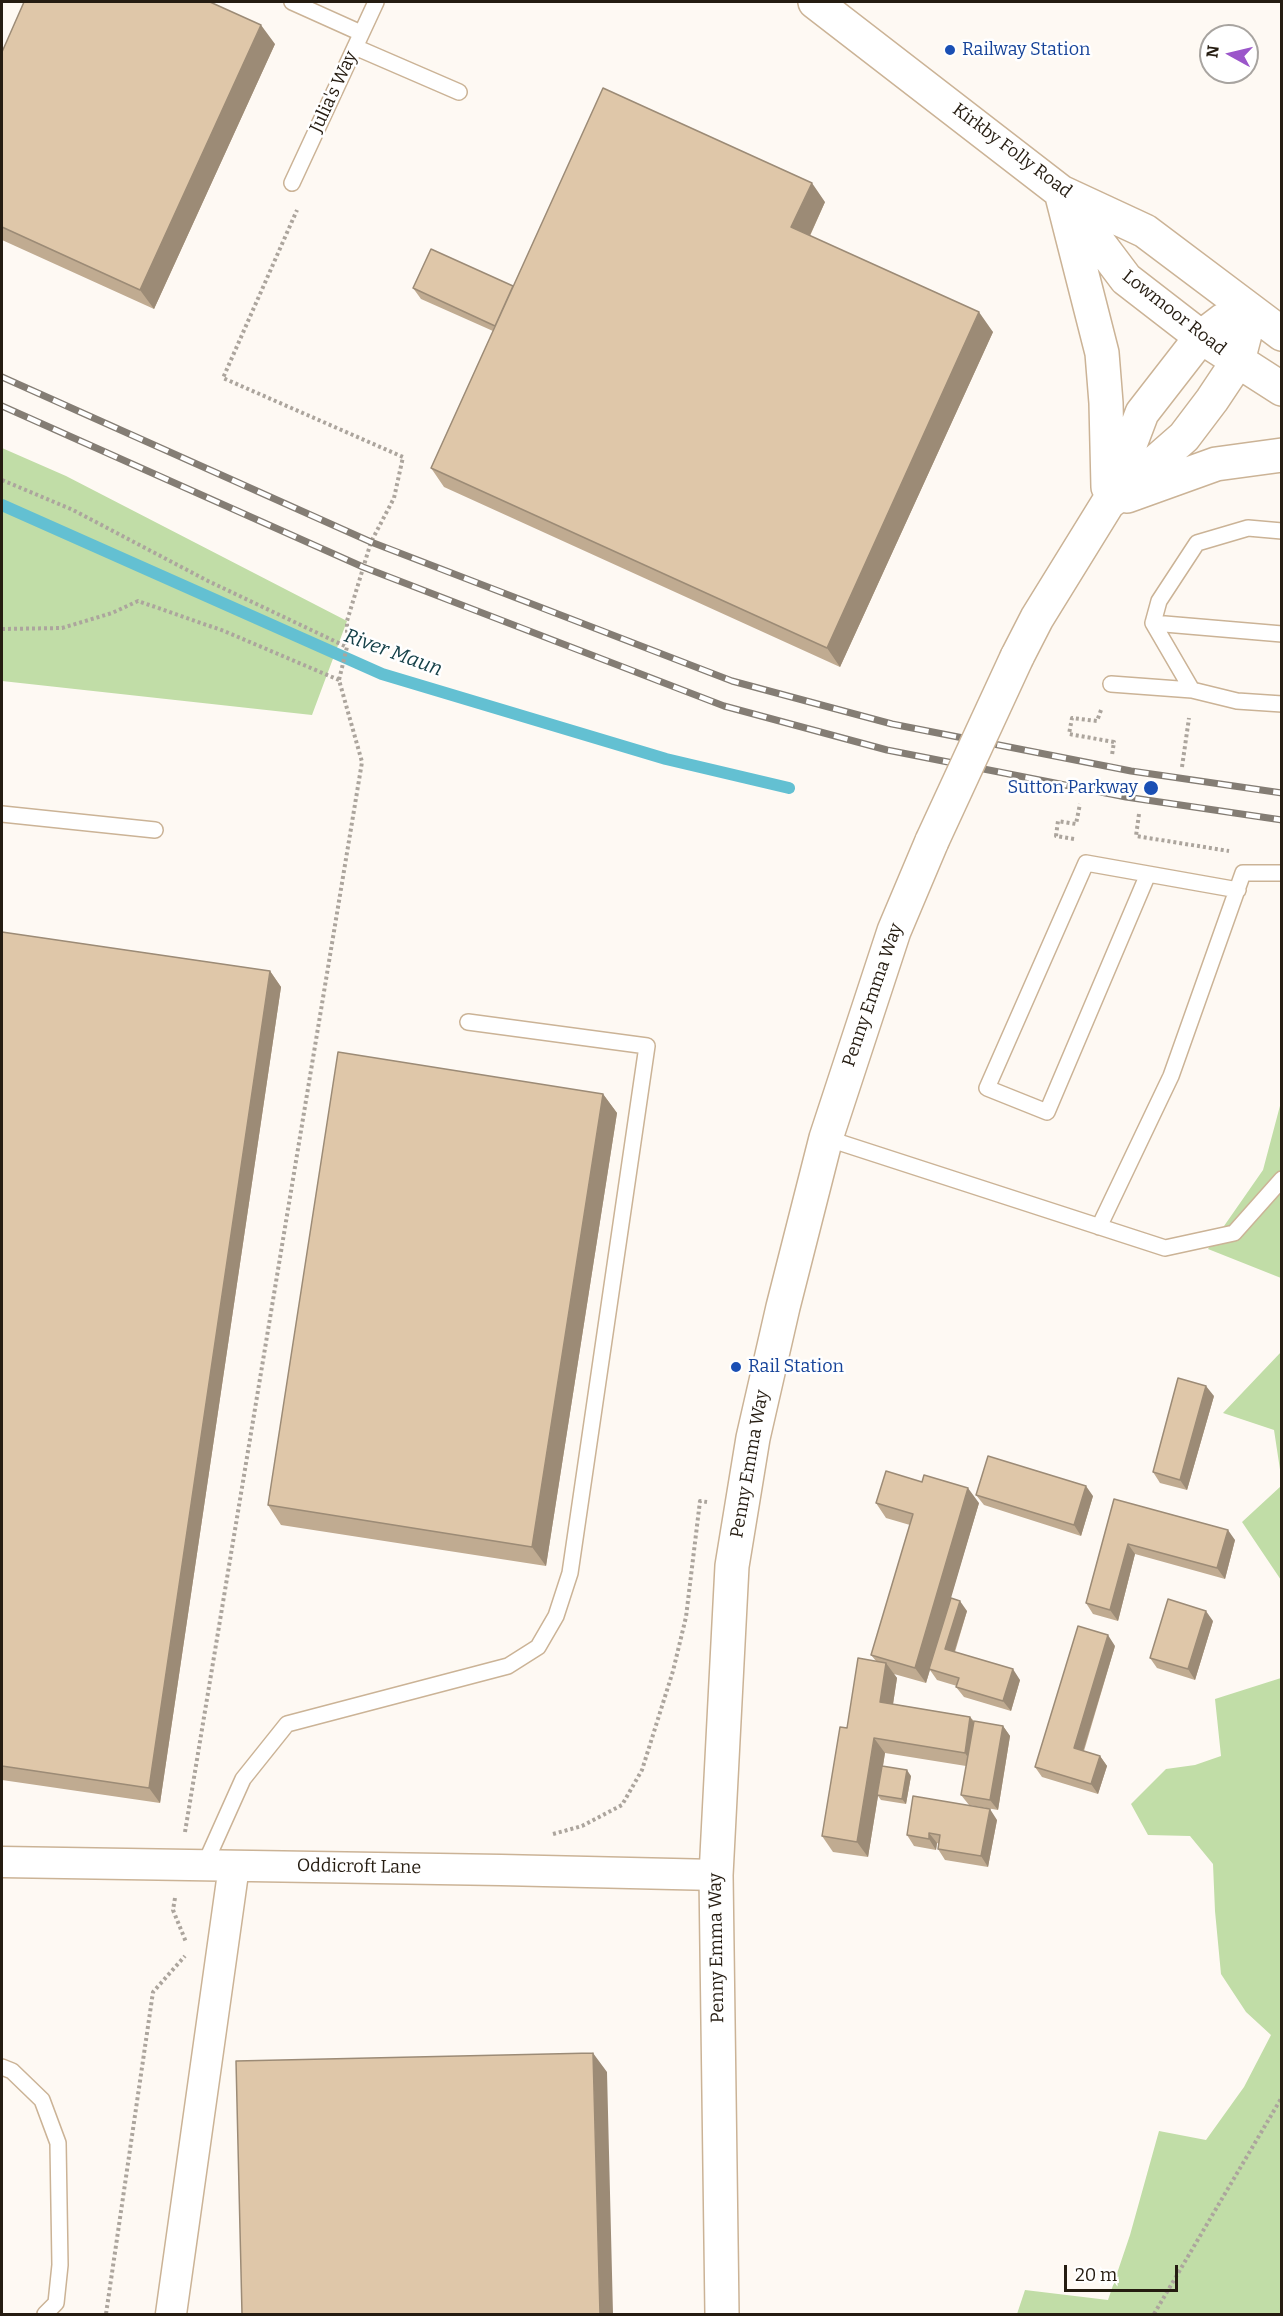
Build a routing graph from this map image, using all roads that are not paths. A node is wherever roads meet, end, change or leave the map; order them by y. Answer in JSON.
{"nodes":[{"id":1,"x":292,"y":2,"type":"edge"},
{"id":2,"x":376,"y":2,"type":"edge"},
{"id":3,"x":815,"y":2,"type":"edge"},
{"id":4,"x":358,"y":40,"type":"junction"},
{"id":5,"x":459,"y":92,"type":"dead end"},
{"id":6,"x":292,"y":183,"type":"road end"},
{"id":7,"x":1061,"y":192,"type":"junction"},
{"id":8,"x":1247,"y":308,"type":"junction"},
{"id":9,"x":1281,"y":334,"type":"edge"},
{"id":10,"x":1201,"y":337,"type":"junction"},
{"id":11,"x":1239,"y":361,"type":"junction"},
{"id":12,"x":1281,"y":389,"type":"edge"},
{"id":13,"x":1281,"y":455,"type":"edge"},
{"id":14,"x":1108,"y":503,"type":"junction"},
{"id":15,"x":1281,"y":531,"type":"edge"},
{"id":16,"x":1153,"y":623,"type":"junction"},
{"id":17,"x":1281,"y":634,"type":"edge"},
{"id":18,"x":1111,"y":684,"type":"road end"},
{"id":19,"x":1192,"y":690,"type":"junction"},
{"id":20,"x":1281,"y":704,"type":"edge"},
{"id":21,"x":2,"y":814,"type":"edge"},
{"id":22,"x":155,"y":830,"type":"dead end"},
{"id":23,"x":1281,"y":873,"type":"edge"},
{"id":24,"x":1148,"y":874,"type":"junction"},
{"id":25,"x":1238,"y":890,"type":"junction"},
{"id":26,"x":468,"y":1022,"type":"dead end"},
{"id":27,"x":826,"y":1138,"type":"junction"},
{"id":28,"x":1281,"y":1179,"type":"edge"},
{"id":29,"x":1099,"y":1227,"type":"junction"},
{"id":30,"x":2,"y":1862,"type":"edge"},
{"id":31,"x":192,"y":1865,"type":"junction"},
{"id":32,"x":234,"y":1866,"type":"junction"},
{"id":33,"x":716,"y":1875,"type":"junction"},
{"id":34,"x":2,"y":2067,"type":"edge"},
{"id":35,"x":45,"y":2314,"type":"edge"},
{"id":36,"x":171,"y":2314,"type":"edge"},
{"id":37,"x":722,"y":2314,"type":"edge"}],
"edges":[{"from":1,"to":4,"type":"lane"},
{"from":2,"to":4,"type":"lane","name":"Julia's Way"},
{"from":3,"to":7,"type":"main road","name":"Kirkby Folly Road"},
{"from":4,"to":5,"type":"lane"},
{"from":4,"to":6,"type":"lane","name":"Julia's Way"},
{"from":7,"to":8,"type":"main road","name":"Kirkby Folly Road"},
{"from":7,"to":10,"type":"main road","name":"Lowmoor Road"},
{"from":7,"to":14,"type":"main road"},
{"from":8,"to":9,"type":"main road"},
{"from":8,"to":10,"type":"main road","name":"Penny Emma Way"},
{"from":8,"to":11,"type":"main road","name":"Penny Emma Way"},
{"from":10,"to":11,"type":"main road","name":"Lowmoor Road"},
{"from":10,"to":14,"type":"main road","name":"Penny Emma Way"},
{"from":11,"to":12,"type":"main road","name":"Lowmoor Road"},
{"from":11,"to":14,"type":"main road","name":"Penny Emma Way"},
{"from":13,"to":14,"type":"main road"},
{"from":14,"to":27,"type":"main road","name":"Penny Emma Way","bridge":true},
{"from":15,"to":16,"type":"lane"},
{"from":16,"to":17,"type":"lane"},
{"from":16,"to":19,"type":"lane"},
{"from":18,"to":19,"type":"lane"},
{"from":19,"to":20,"type":"lane"},
{"from":21,"to":22,"type":"lane"},
{"from":23,"to":25,"type":"lane"},
{"from":24,"to":24,"type":"lane"},
{"from":24,"to":25,"type":"lane"},
{"from":25,"to":29,"type":"lane"},
{"from":26,"to":31,"type":"lane"},
{"from":27,"to":29,"type":"lane"},
{"from":27,"to":33,"type":"main road","name":"Penny Emma Way"},
{"from":28,"to":29,"type":"lane"},
{"from":30,"to":31,"type":"street","name":"Oddicroft Lane"},
{"from":31,"to":32,"type":"street","name":"Oddicroft Lane"},
{"from":32,"to":33,"type":"street","name":"Oddicroft Lane"},
{"from":32,"to":36,"type":"street"},
{"from":33,"to":37,"type":"main road","name":"Penny Emma Way"},
{"from":34,"to":35,"type":"lane"}]}
